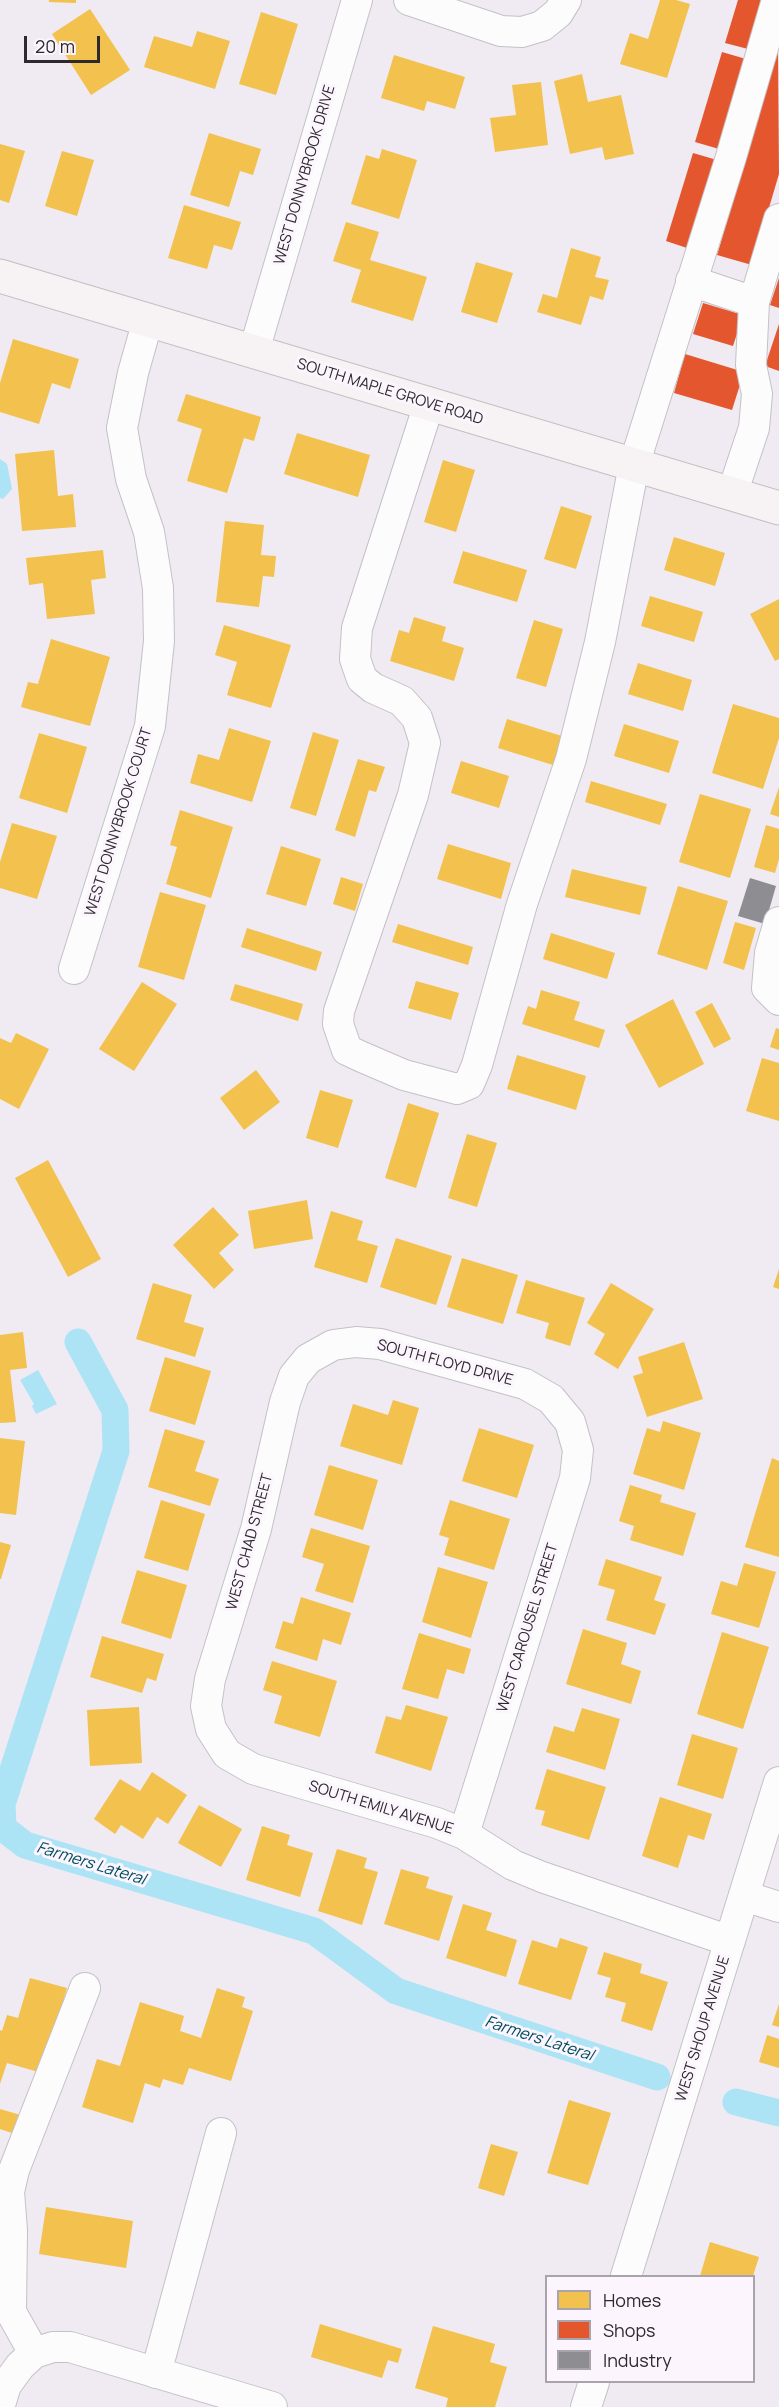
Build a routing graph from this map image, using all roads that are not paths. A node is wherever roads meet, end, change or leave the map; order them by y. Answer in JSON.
{"nodes":[{"id":1,"x":357,"y":0,"type":"edge"},
{"id":2,"x":409,"y":0,"type":"edge"},
{"id":3,"x":566,"y":0,"type":"edge"},
{"id":4,"x":777,"y":0,"type":"edge"},
{"id":5,"x":779,"y":219,"type":"edge"},
{"id":6,"x":0,"y":276,"type":"edge"},
{"id":7,"x":691,"y":281,"type":"junction"},
{"id":8,"x":754,"y":302,"type":"junction"},
{"id":9,"x":148,"y":320,"type":"junction"},
{"id":10,"x":254,"y":351,"type":"junction"},
{"id":11,"x":429,"y":404,"type":"junction"},
{"id":12,"x":634,"y":465,"type":"junction"},
{"id":13,"x":732,"y":494,"type":"junction"},
{"id":14,"x":779,"y":508,"type":"edge"},
{"id":15,"x":779,"y":922,"type":"edge"},
{"id":16,"x":74,"y":969,"type":"dead end"},
{"id":17,"x":773,"y":994,"type":"edge"},
{"id":18,"x":308,"y":1359,"type":"joint"},
{"id":19,"x":570,"y":1422,"type":"joint"},
{"id":20,"x":211,"y":1729,"type":"joint"},
{"id":21,"x":779,"y":1782,"type":"edge"},
{"id":22,"x":464,"y":1834,"type":"junction"},
{"id":23,"x":744,"y":1896,"type":"junction"},
{"id":24,"x":779,"y":1907,"type":"edge"},
{"id":25,"x":730,"y":1941,"type":"junction"},
{"id":26,"x":86,"y":1988,"type":"dead end"},
{"id":27,"x":221,"y":2133,"type":"dead end"},
{"id":28,"x":627,"y":2275,"type":"edge"},
{"id":29,"x":34,"y":2353,"type":"junction"},
{"id":30,"x":156,"y":2373,"type":"junction"},
{"id":31,"x":594,"y":2383,"type":"edge"},
{"id":32,"x":0,"y":2405,"type":"edge"},
{"id":33,"x":272,"y":2407,"type":"edge"},
{"id":34,"x":586,"y":2407,"type":"edge"}],
"edges":[{"from":1,"to":10,"type":"street","name":"WEST DONNYBROOK DRIVE"},
{"from":2,"to":3,"type":"street"},
{"from":4,"to":7,"type":"street"},
{"from":5,"to":8,"type":"street"},
{"from":6,"to":9,"type":"main road","name":"SOUTH MAPLE GROVE ROAD"},
{"from":7,"to":8,"type":"street"},
{"from":7,"to":12,"type":"street"},
{"from":8,"to":13,"type":"street"},
{"from":9,"to":10,"type":"main road","name":"SOUTH MAPLE GROVE ROAD"},
{"from":9,"to":16,"type":"street","name":"WEST DONNYBROOK COURT"},
{"from":10,"to":11,"type":"main road","name":"SOUTH MAPLE GROVE ROAD"},
{"from":11,"to":12,"type":"main road","name":"SOUTH MAPLE GROVE ROAD"},
{"from":11,"to":12,"type":"street"},
{"from":12,"to":13,"type":"main road","name":"SOUTH MAPLE GROVE ROAD"},
{"from":13,"to":14,"type":"main road","name":"SOUTH MAPLE GROVE ROAD"},
{"from":15,"to":17,"type":"street"},
{"from":18,"to":19,"type":"street","name":"SOUTH FLOYD DRIVE"},
{"from":18,"to":20,"type":"street","name":"WEST CHAD STREET"},
{"from":19,"to":22,"type":"street","name":"WEST CAROUSEL STREET"},
{"from":20,"to":22,"type":"street","name":"SOUTH EMILY AVENUE"},
{"from":21,"to":23,"type":"street","name":"WEST SHOUP AVENUE"},
{"from":22,"to":25,"type":"street","name":"SOUTH EMILY AVENUE"},
{"from":23,"to":24,"type":"street"},
{"from":23,"to":25,"type":"street","name":"WEST SHOUP AVENUE"},
{"from":25,"to":28,"type":"street","name":"WEST SHOUP AVENUE"},
{"from":26,"to":29,"type":"street"},
{"from":27,"to":30,"type":"street"},
{"from":29,"to":30,"type":"street"},
{"from":29,"to":32,"type":"street"},
{"from":30,"to":33,"type":"street"},
{"from":31,"to":34,"type":"street"}]}
